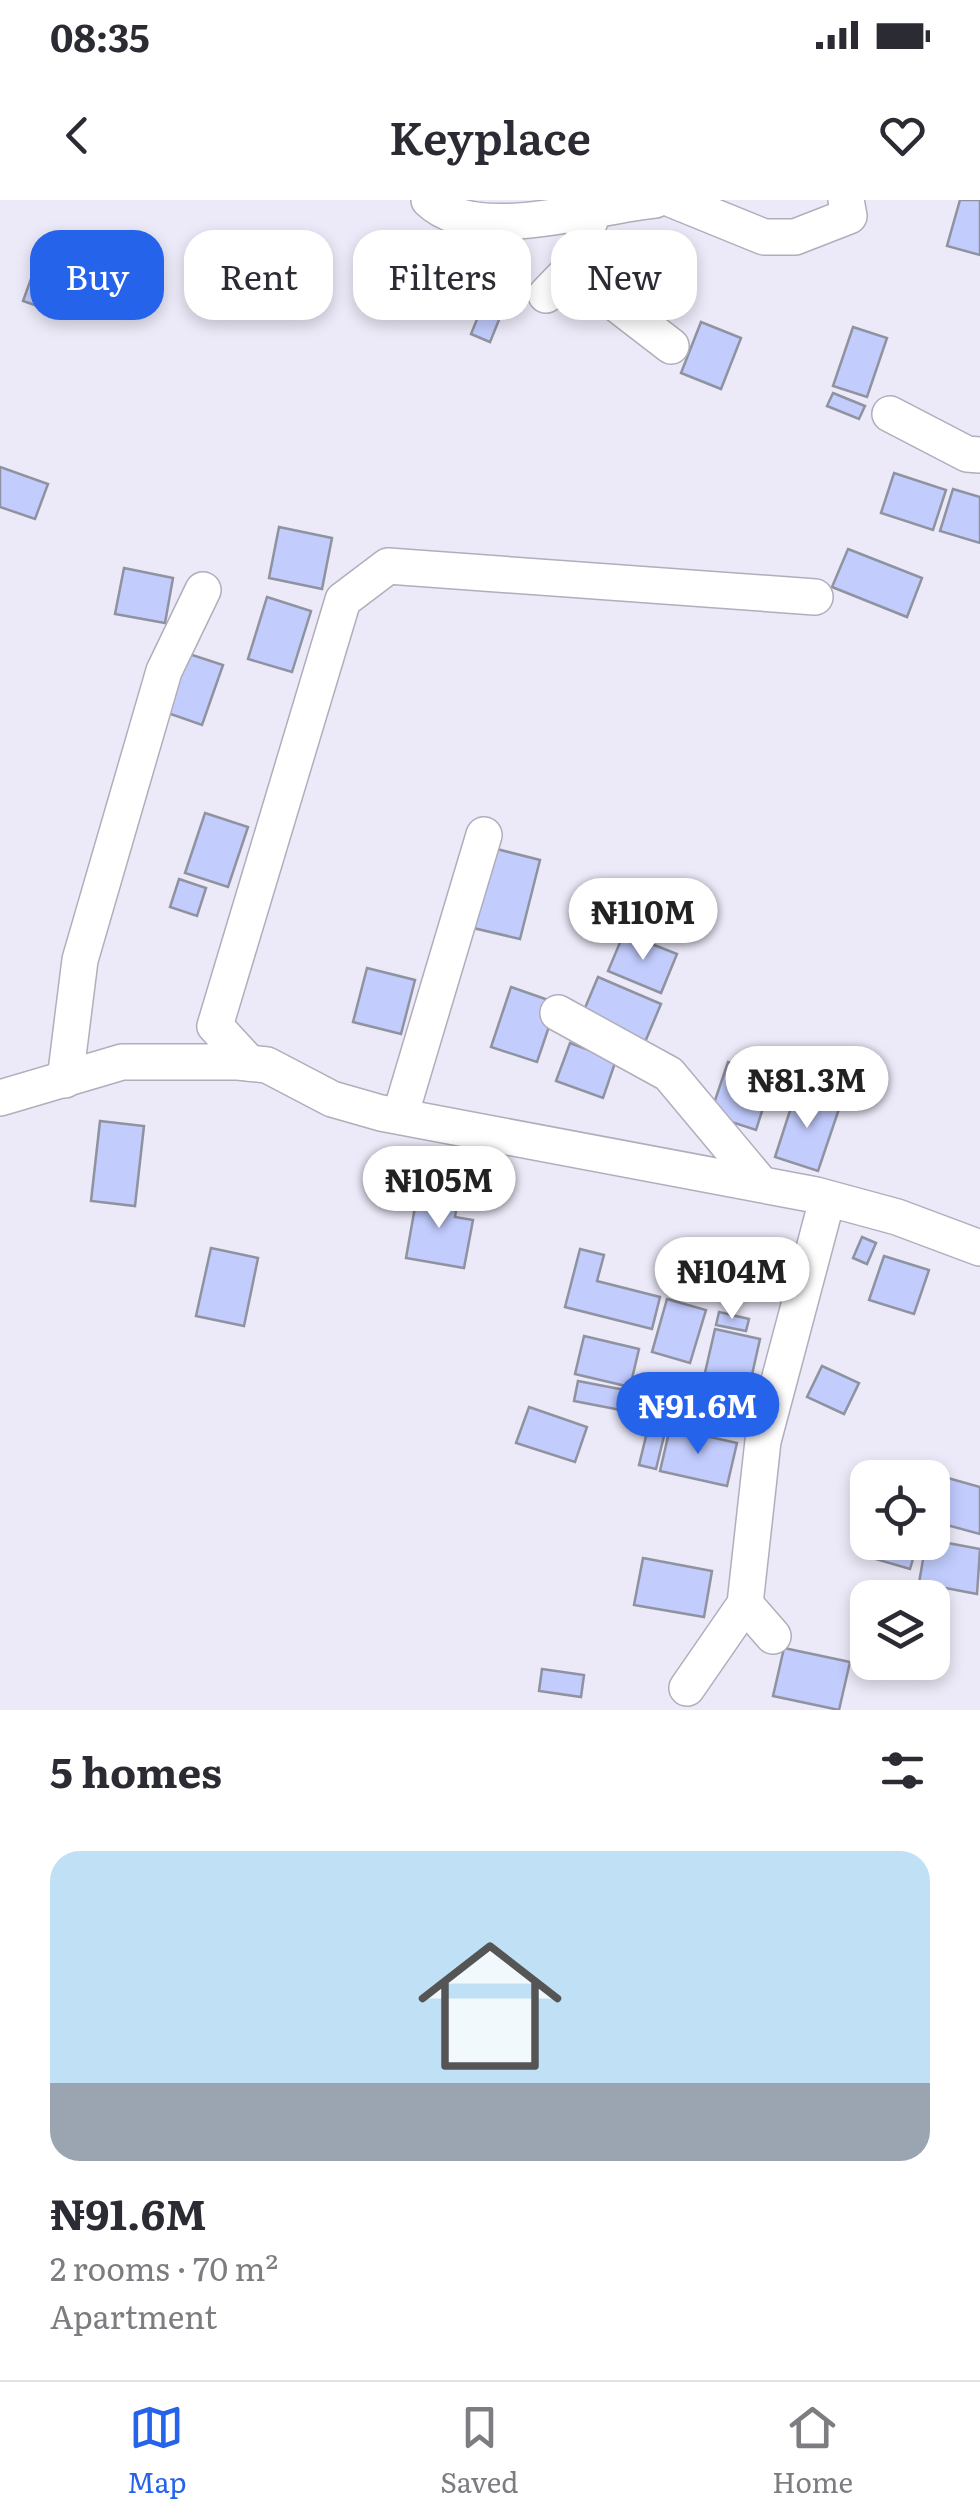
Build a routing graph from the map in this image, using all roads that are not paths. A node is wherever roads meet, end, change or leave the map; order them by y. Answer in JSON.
{"nodes":[{"id":1,"x":429,"y":200,"type":"edge"},
{"id":2,"x":656,"y":200,"type":"edge"},
{"id":3,"x":673,"y":200,"type":"edge"},
{"id":4,"x":846,"y":200,"type":"edge"},
{"id":5,"x":596,"y":208,"type":"junction"},
{"id":6,"x":587,"y":230,"type":"edge"},
{"id":7,"x":551,"y":289,"type":"edge"},
{"id":8,"x":546,"y":294,"type":"dead end"},
{"id":9,"x":637,"y":320,"type":"edge"},
{"id":10,"x":671,"y":346,"type":"dead end"},
{"id":11,"x":890,"y":414,"type":"dead end"},
{"id":12,"x":980,"y":454,"type":"edge"},
{"id":13,"x":202,"y":590,"type":"dead end"},
{"id":14,"x":815,"y":597,"type":"dead end"},
{"id":15,"x":484,"y":835,"type":"dead end"},
{"id":16,"x":558,"y":1012,"type":"dead end"},
{"id":17,"x":248,"y":1063,"type":"junction"},
{"id":18,"x":65,"y":1080,"type":"junction"},
{"id":19,"x":4,"y":1096,"type":"edge"},
{"id":20,"x":400,"y":1116,"type":"junction"},
{"id":21,"x":761,"y":1184,"type":"junction"},
{"id":22,"x":827,"y":1200,"type":"junction"},
{"id":23,"x":980,"y":1248,"type":"edge"},
{"id":24,"x":744,"y":1604,"type":"junction"},
{"id":25,"x":773,"y":1636,"type":"dead end"},
{"id":26,"x":687,"y":1688,"type":"dead end"}],
"edges":[{"from":1,"to":5,"type":"street"},
{"from":2,"to":5,"type":"street"},
{"from":3,"to":4,"type":"street"},
{"from":5,"to":6,"type":"street"},
{"from":7,"to":8,"type":"street"},
{"from":9,"to":10,"type":"street"},
{"from":11,"to":12,"type":"street"},
{"from":13,"to":18,"type":"street"},
{"from":14,"to":17,"type":"street"},
{"from":15,"to":20,"type":"street"},
{"from":16,"to":21,"type":"street"},
{"from":17,"to":18,"type":"street"},
{"from":17,"to":20,"type":"street"},
{"from":18,"to":19,"type":"street"},
{"from":20,"to":21,"type":"street"},
{"from":21,"to":22,"type":"street"},
{"from":22,"to":23,"type":"street"},
{"from":22,"to":24,"type":"street"},
{"from":24,"to":25,"type":"street"},
{"from":24,"to":26,"type":"street"}]}
